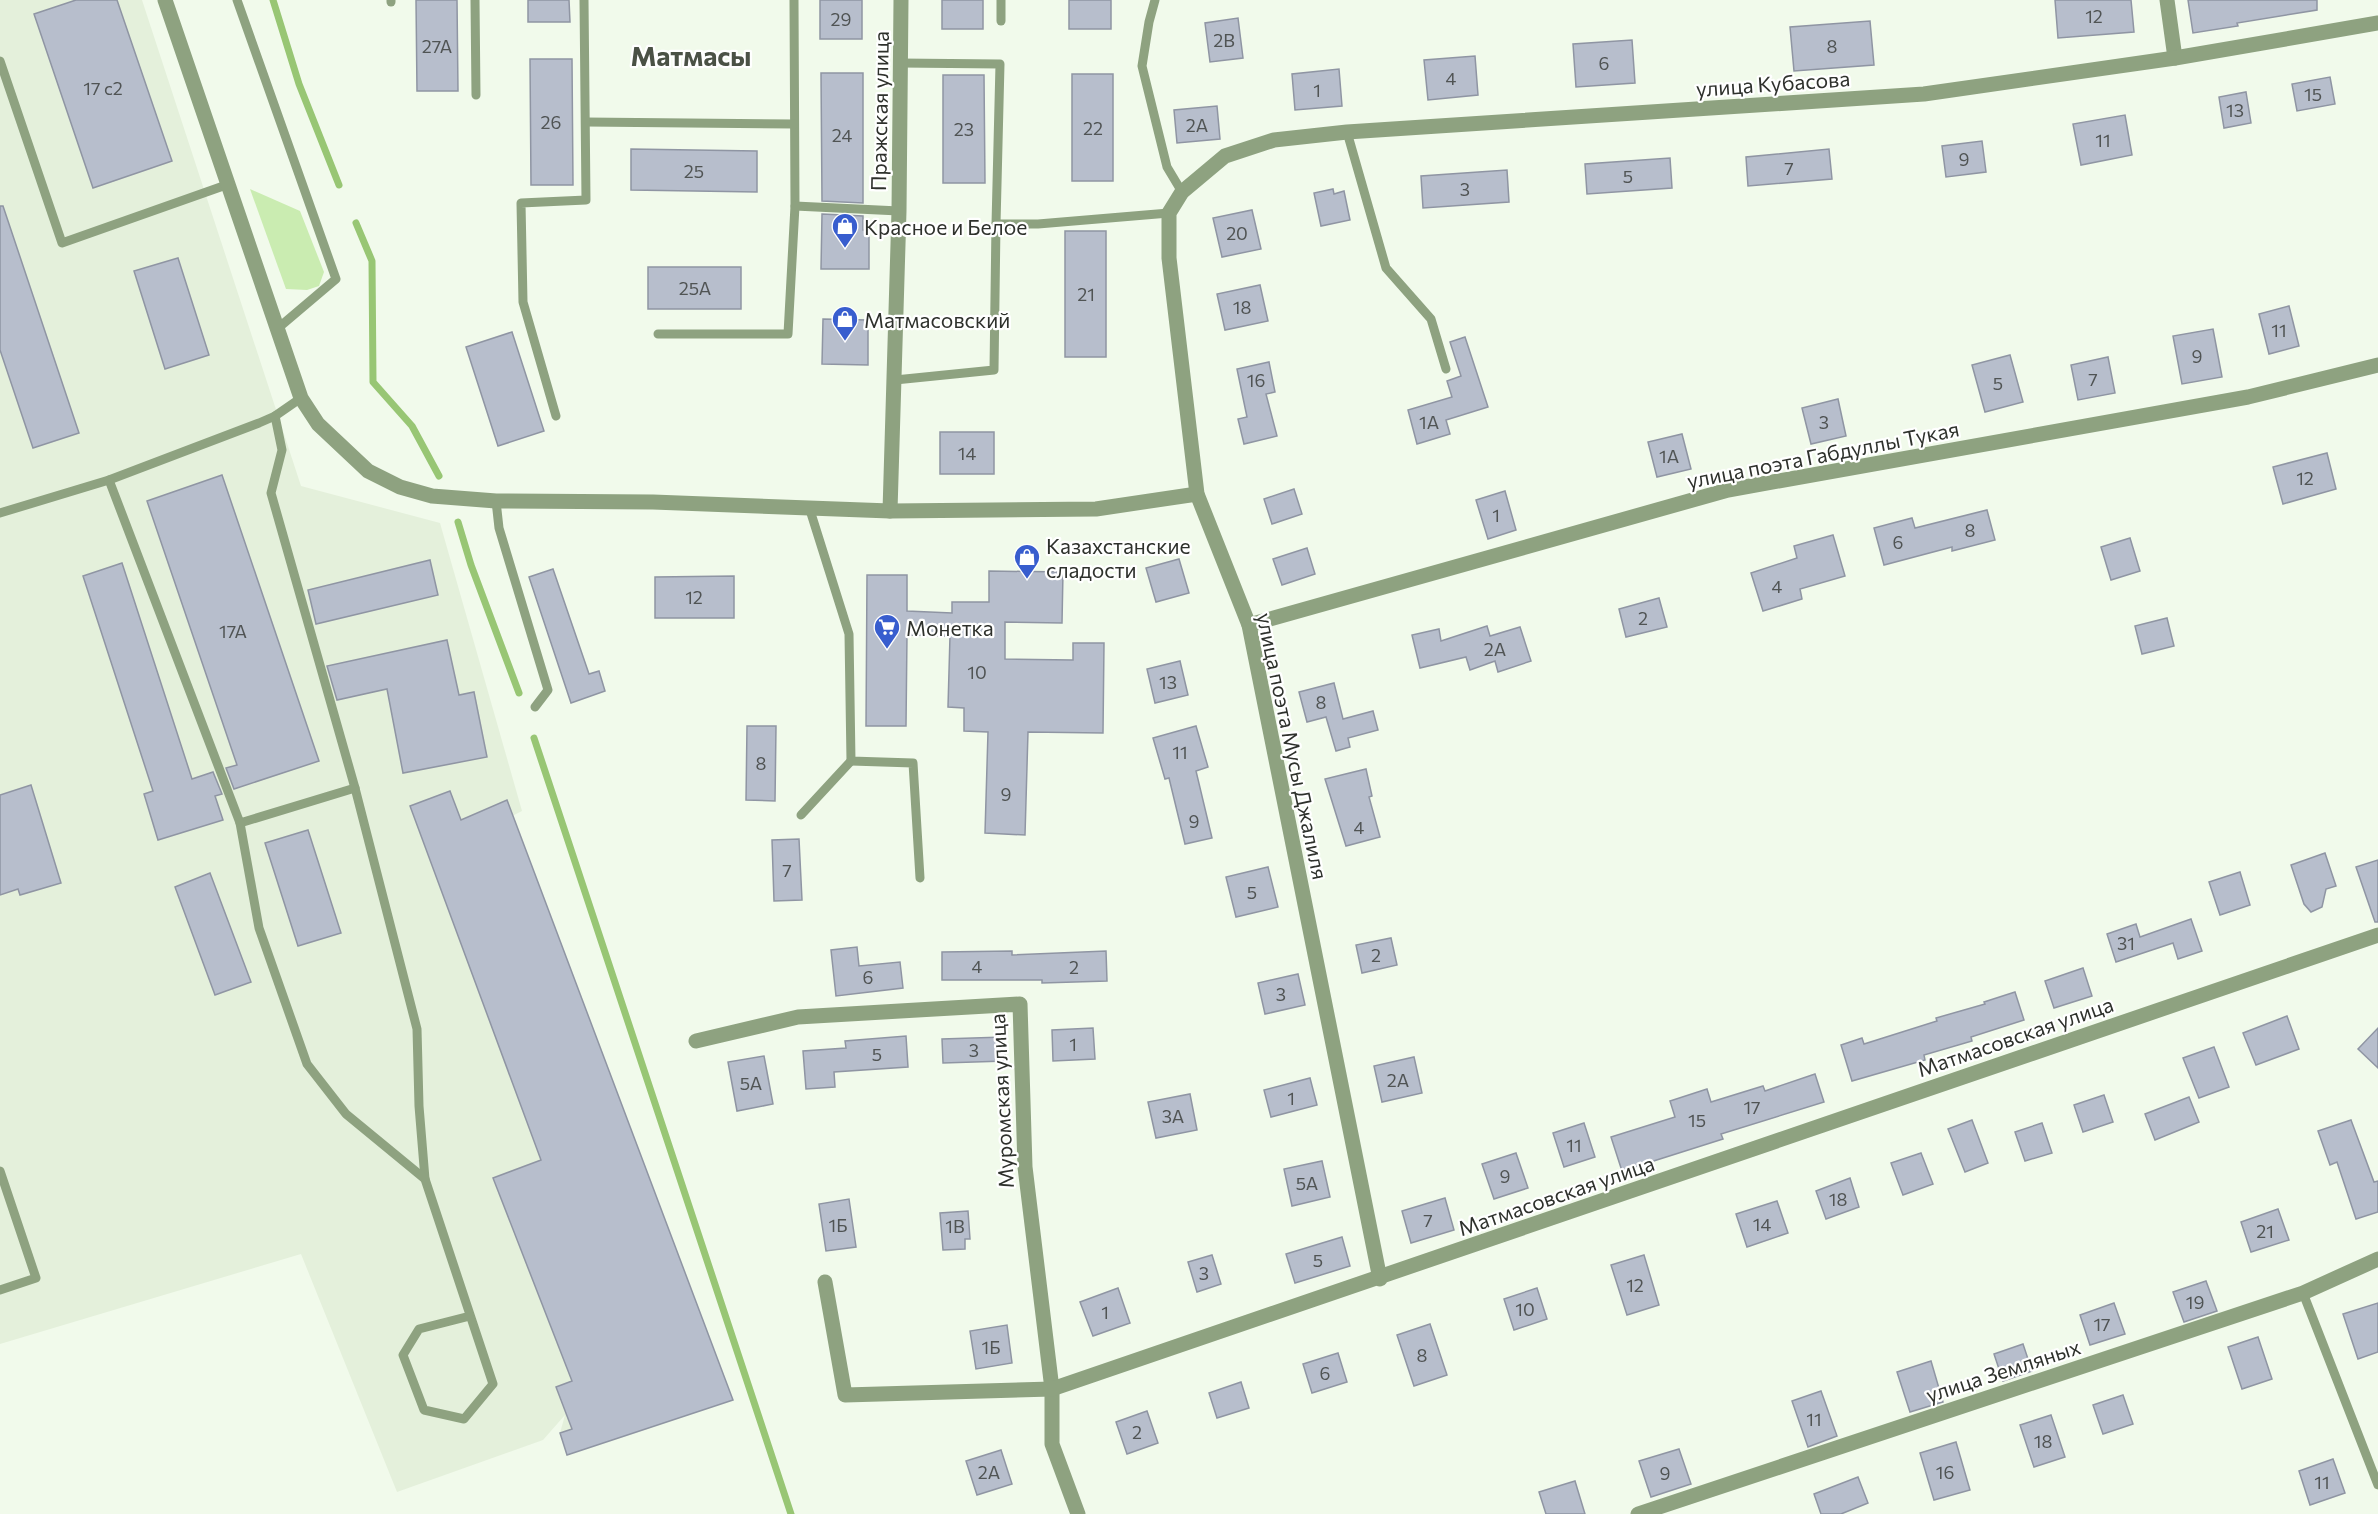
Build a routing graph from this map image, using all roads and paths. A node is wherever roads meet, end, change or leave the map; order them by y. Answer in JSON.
{"nodes":[{"id":1,"x":165,"y":0,"type":"edge"},
{"id":2,"x":237,"y":0,"type":"edge"},
{"id":3,"x":475,"y":0,"type":"edge"},
{"id":4,"x":584,"y":0,"type":"edge"},
{"id":5,"x":794,"y":0,"type":"edge"},
{"id":6,"x":901,"y":0,"type":"edge"},
{"id":7,"x":1001,"y":0,"type":"edge"},
{"id":8,"x":1155,"y":0,"type":"edge"},
{"id":9,"x":2167,"y":0,"type":"edge"},
{"id":10,"x":1001,"y":21,"type":"dead end"},
{"id":11,"x":2378,"y":23,"type":"edge"},
{"id":12,"x":2175,"y":58,"type":"junction"},
{"id":13,"x":0,"y":61,"type":"edge"},
{"id":14,"x":900,"y":63,"type":"junction"},
{"id":15,"x":476,"y":95,"type":"dead end"},
{"id":16,"x":586,"y":122,"type":"junction"},
{"id":17,"x":794,"y":124,"type":"junction"},
{"id":18,"x":1347,"y":132,"type":"junction"},
{"id":19,"x":228,"y":184,"type":"junction"},
{"id":20,"x":1182,"y":192,"type":"junction"},
{"id":21,"x":795,"y":206,"type":"junction"},
{"id":22,"x":899,"y":210,"type":"junction"},
{"id":23,"x":1169,"y":213,"type":"junction"},
{"id":24,"x":996,"y":224,"type":"junction"},
{"id":25,"x":277,"y":329,"type":"junction"},
{"id":26,"x":658,"y":334,"type":"dead end"},
{"id":27,"x":2378,"y":365,"type":"edge"},
{"id":28,"x":1446,"y":369,"type":"dead end"},
{"id":29,"x":895,"y":380,"type":"junction"},
{"id":30,"x":301,"y":398,"type":"junction"},
{"id":31,"x":275,"y":416,"type":"junction"},
{"id":32,"x":556,"y":416,"type":"dead end"},
{"id":33,"x":109,"y":480,"type":"junction"},
{"id":34,"x":1197,"y":494,"type":"junction"},
{"id":35,"x":496,"y":501,"type":"junction"},
{"id":36,"x":809,"y":507,"type":"junction"},
{"id":37,"x":890,"y":511,"type":"junction"},
{"id":38,"x":0,"y":513,"type":"edge"},
{"id":39,"x":1249,"y":625,"type":"junction"},
{"id":40,"x":535,"y":707,"type":"dead end"},
{"id":41,"x":851,"y":761,"type":"junction"},
{"id":42,"x":355,"y":788,"type":"junction"},
{"id":43,"x":801,"y":815,"type":"dead end"},
{"id":44,"x":240,"y":823,"type":"junction"},
{"id":45,"x":920,"y":878,"type":"dead end"},
{"id":46,"x":2378,"y":935,"type":"edge"},
{"id":47,"x":696,"y":1041,"type":"dead end"},
{"id":48,"x":0,"y":1171,"type":"edge"},
{"id":49,"x":425,"y":1179,"type":"junction"},
{"id":50,"x":2378,"y":1259,"type":"edge"},
{"id":51,"x":1380,"y":1279,"type":"junction"},
{"id":52,"x":825,"y":1282,"type":"dead end"},
{"id":53,"x":0,"y":1290,"type":"edge"},
{"id":54,"x":2303,"y":1293,"type":"junction"},
{"id":55,"x":470,"y":1316,"type":"junction"},
{"id":56,"x":1052,"y":1389,"type":"junction"},
{"id":57,"x":2378,"y":1485,"type":"edge"},
{"id":58,"x":1078,"y":1514,"type":"edge"},
{"id":59,"x":1638,"y":1514,"type":"edge"}],
"edges":[{"from":1,"to":19,"type":"street"},
{"from":2,"to":25,"type":"lane"},
{"from":3,"to":15,"type":"lane"},
{"from":4,"to":16,"type":"lane"},
{"from":5,"to":17,"type":"lane"},
{"from":6,"to":14,"type":"street","name":"Пражская улица"},
{"from":7,"to":10,"type":"lane"},
{"from":8,"to":20,"type":"lane"},
{"from":9,"to":12,"type":"street"},
{"from":11,"to":12,"type":"street","name":"улица Кубасова"},
{"from":12,"to":18,"type":"street","name":"улица Кубасова"},
{"from":13,"to":19,"type":"lane"},
{"from":14,"to":22,"type":"street","name":"Пражская улица"},
{"from":14,"to":24,"type":"lane"},
{"from":16,"to":17,"type":"lane"},
{"from":16,"to":32,"type":"lane"},
{"from":17,"to":21,"type":"lane"},
{"from":18,"to":20,"type":"street","name":"улица Кубасова"},
{"from":18,"to":28,"type":"lane"},
{"from":19,"to":25,"type":"street"},
{"from":20,"to":23,"type":"street"},
{"from":21,"to":22,"type":"lane"},
{"from":21,"to":26,"type":"lane"},
{"from":22,"to":29,"type":"street","name":"Пражская улица"},
{"from":23,"to":24,"type":"lane"},
{"from":23,"to":34,"type":"street","name":"улица поэта Мусы Джалиля"},
{"from":24,"to":29,"type":"lane"},
{"from":25,"to":30,"type":"street"},
{"from":27,"to":39,"type":"street","name":"улица поэта Габдуллы Тукая"},
{"from":29,"to":37,"type":"street","name":"Пражская улица"},
{"from":30,"to":31,"type":"lane"},
{"from":30,"to":35,"type":"street"},
{"from":31,"to":33,"type":"lane"},
{"from":31,"to":42,"type":"lane"},
{"from":33,"to":38,"type":"lane"},
{"from":33,"to":44,"type":"lane"},
{"from":34,"to":37,"type":"street"},
{"from":34,"to":39,"type":"street","name":"улица поэта Мусы Джалиля"},
{"from":35,"to":36,"type":"street"},
{"from":35,"to":40,"type":"lane"},
{"from":36,"to":37,"type":"street"},
{"from":36,"to":41,"type":"lane"},
{"from":39,"to":51,"type":"street","name":"улица поэта Мусы Джалиля"},
{"from":41,"to":43,"type":"lane"},
{"from":41,"to":45,"type":"lane"},
{"from":42,"to":44,"type":"lane"},
{"from":42,"to":49,"type":"lane"},
{"from":44,"to":49,"type":"lane"},
{"from":46,"to":51,"type":"street","name":"Матмасовская улица"},
{"from":47,"to":56,"type":"street","name":"Муромская улица"},
{"from":48,"to":53,"type":"lane"},
{"from":49,"to":55,"type":"lane"},
{"from":50,"to":54,"type":"street","name":"улица Земляных"},
{"from":51,"to":56,"type":"street","name":"Матмасовская улица"},
{"from":52,"to":56,"type":"street","name":"Матмасовская улица"},
{"from":54,"to":57,"type":"lane"},
{"from":54,"to":59,"type":"street","name":"улица Земляных"},
{"from":55,"to":55,"type":"lane"},
{"from":56,"to":58,"type":"street","name":"Муромская улица"}]}
